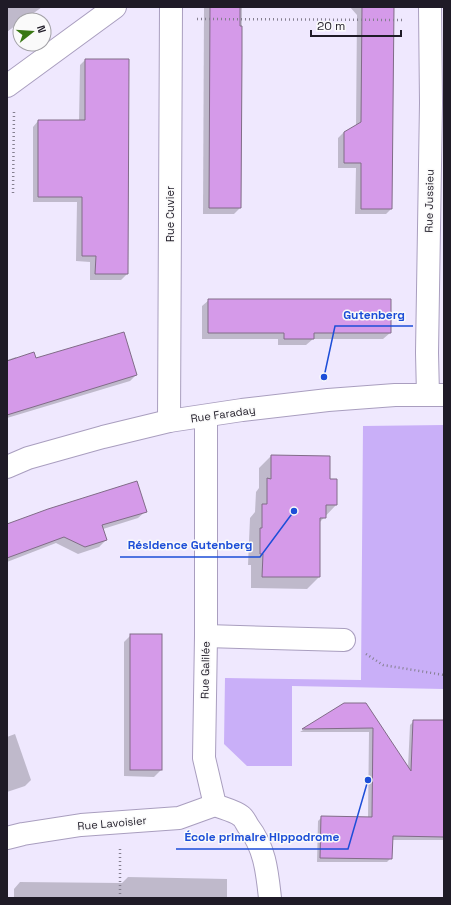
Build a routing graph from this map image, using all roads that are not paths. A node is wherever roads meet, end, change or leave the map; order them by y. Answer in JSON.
{"nodes":[{"id":1,"x":115,"y":7,"type":"edge"},
{"id":2,"x":171,"y":12,"type":"edge"},
{"id":3,"x":430,"y":14,"type":"edge"},
{"id":4,"x":7,"y":86,"type":"edge"},
{"id":5,"x":437,"y":103,"type":"edge"},
{"id":6,"x":436,"y":395,"type":"edge"},
{"id":7,"x":206,"y":416,"type":"junction"},
{"id":8,"x":169,"y":421,"type":"junction"},
{"id":9,"x":7,"y":467,"type":"edge"},
{"id":10,"x":206,"y":636,"type":"junction"},
{"id":11,"x":344,"y":640,"type":"road end"},
{"id":12,"x":215,"y":805,"type":"junction"},
{"id":13,"x":7,"y":838,"type":"edge"},
{"id":14,"x":270,"y":898,"type":"edge"}],
"edges":[{"from":1,"to":4,"type":"street"},
{"from":2,"to":8,"type":"street","name":"Rue Cuvier"},
{"from":3,"to":5,"type":"street","name":"Rue Jussieu"},
{"from":5,"to":6,"type":"street","name":"Rue Jussieu"},
{"from":6,"to":7,"type":"street","name":"Rue Faraday"},
{"from":7,"to":8,"type":"street","name":"Rue Faraday"},
{"from":7,"to":10,"type":"street","name":"Rue Galilée"},
{"from":8,"to":9,"type":"street","name":"Rue Faraday"},
{"from":10,"to":11,"type":"street"},
{"from":10,"to":12,"type":"street","name":"Rue Galilée"},
{"from":12,"to":13,"type":"street","name":"Rue Lavoisier"},
{"from":12,"to":14,"type":"street"}]}
